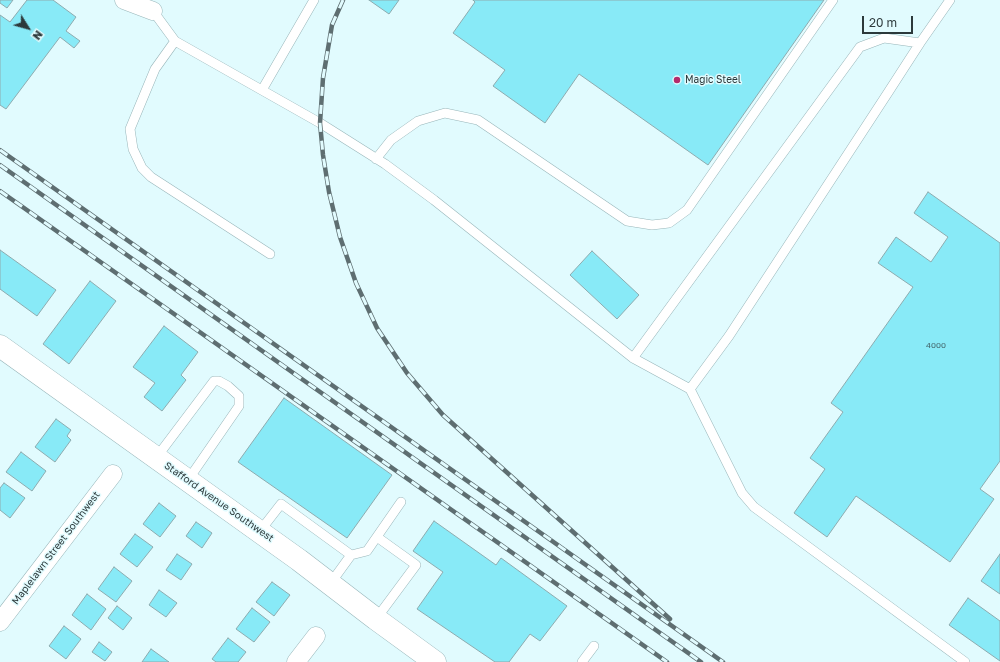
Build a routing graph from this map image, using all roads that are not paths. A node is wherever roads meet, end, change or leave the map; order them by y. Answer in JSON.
{"nodes":[{"id":1,"x":124,"y":0,"type":"edge"},
{"id":2,"x":314,"y":0,"type":"edge"},
{"id":3,"x":832,"y":0,"type":"edge"},
{"id":4,"x":950,"y":0,"type":"edge"},
{"id":5,"x":153,"y":12,"type":"joint"},
{"id":6,"x":175,"y":41,"type":"junction"},
{"id":7,"x":920,"y":43,"type":"junction"},
{"id":8,"x":262,"y":90,"type":"junction"},
{"id":9,"x":376,"y":159,"type":"junction"},
{"id":10,"x":270,"y":254,"type":"dead end"},
{"id":11,"x":0,"y":346,"type":"edge"},
{"id":12,"x":633,"y":358,"type":"junction"},
{"id":13,"x":690,"y":389,"type":"junction"},
{"id":14,"x":156,"y":458,"type":"junction"},
{"id":15,"x":113,"y":474,"type":"dead end"},
{"id":16,"x":188,"y":480,"type":"junction"},
{"id":17,"x":401,"y":502,"type":"dead end"},
{"id":18,"x":260,"y":532,"type":"junction"},
{"id":19,"x":376,"y":537,"type":"junction"},
{"id":20,"x":351,"y":555,"type":"junction"},
{"id":21,"x":330,"y":584,"type":"junction"},
{"id":22,"x":376,"y":619,"type":"junction"},
{"id":23,"x":0,"y":622,"type":"edge"},
{"id":24,"x":316,"y":636,"type":"dead end"},
{"id":25,"x":594,"y":646,"type":"dead end"},
{"id":26,"x":296,"y":662,"type":"edge"},
{"id":27,"x":435,"y":662,"type":"edge"},
{"id":28,"x":582,"y":662,"type":"edge"},
{"id":29,"x":965,"y":662,"type":"edge"}],
"edges":[{"from":1,"to":5,"type":"street"},
{"from":2,"to":8,"type":"lane"},
{"from":3,"to":9,"type":"lane"},
{"from":4,"to":7,"type":"lane"},
{"from":5,"to":6,"type":"lane"},
{"from":6,"to":8,"type":"lane"},
{"from":6,"to":10,"type":"lane"},
{"from":7,"to":12,"type":"lane"},
{"from":7,"to":13,"type":"lane"},
{"from":8,"to":9,"type":"lane"},
{"from":9,"to":12,"type":"lane"},
{"from":11,"to":14,"type":"street","name":"Stafford Avenue Southwest"},
{"from":12,"to":13,"type":"lane"},
{"from":13,"to":29,"type":"lane"},
{"from":14,"to":16,"type":"street","name":"Stafford Avenue Southwest"},
{"from":14,"to":16,"type":"lane"},
{"from":15,"to":23,"type":"street","name":"Maplelawn Street Southwest"},
{"from":16,"to":18,"type":"street","name":"Stafford Avenue Southwest"},
{"from":17,"to":19,"type":"lane"},
{"from":18,"to":20,"type":"lane"},
{"from":18,"to":21,"type":"street","name":"Stafford Avenue Southwest"},
{"from":19,"to":20,"type":"lane"},
{"from":19,"to":22,"type":"lane"},
{"from":20,"to":21,"type":"lane"},
{"from":21,"to":22,"type":"street","name":"Stafford Avenue Southwest"},
{"from":22,"to":27,"type":"street","name":"Stafford Avenue Southwest"},
{"from":24,"to":26,"type":"street"},
{"from":25,"to":28,"type":"lane"}]}
